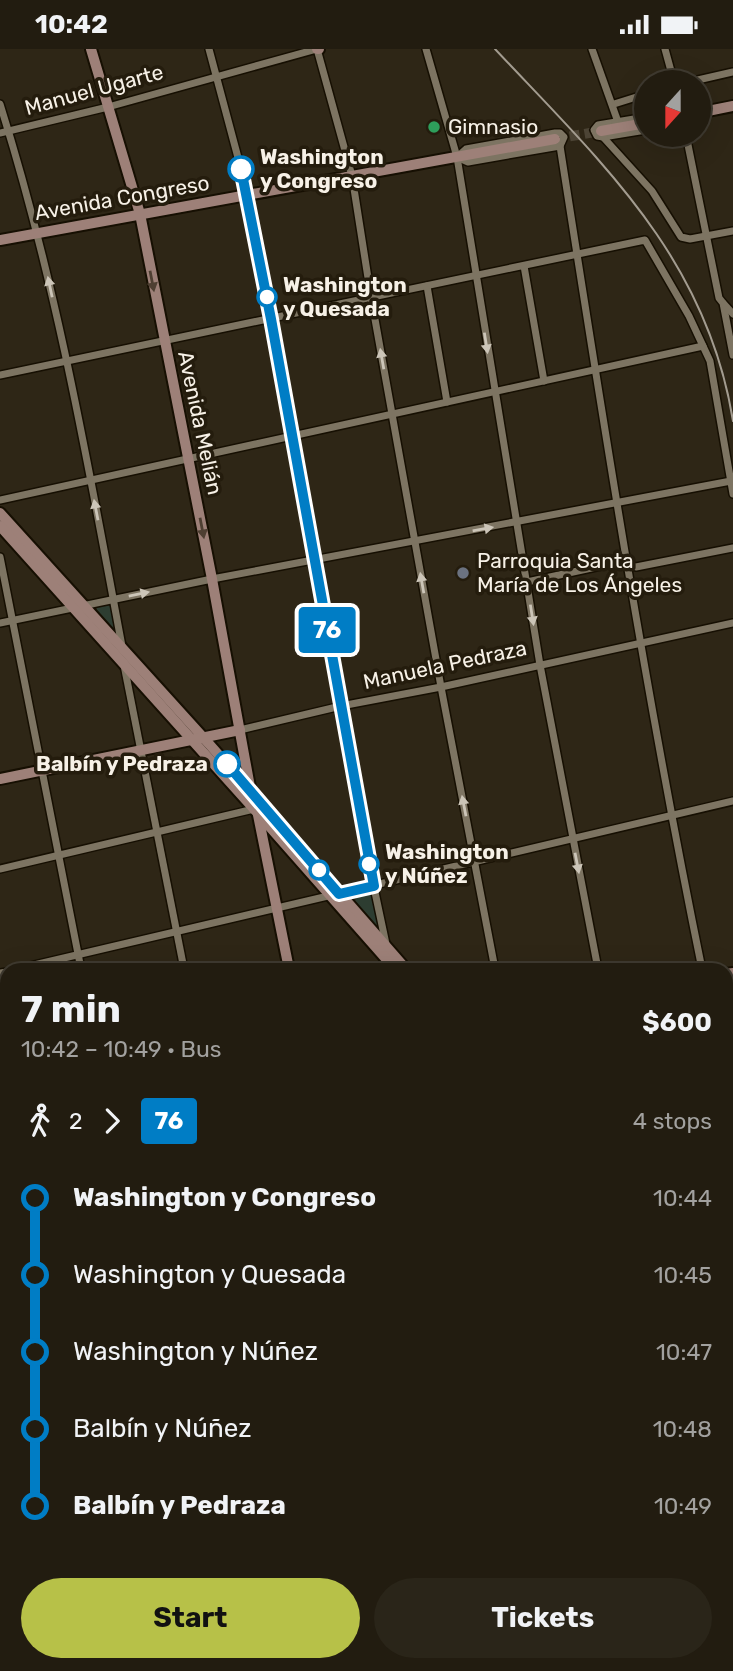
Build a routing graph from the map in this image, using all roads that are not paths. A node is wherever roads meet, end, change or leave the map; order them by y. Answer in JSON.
{"nodes":[{"id":1,"x":91,"y":49,"type":"edge"},
{"id":2,"x":209,"y":49,"type":"edge"},
{"id":3,"x":318,"y":49,"type":"edge"},
{"id":4,"x":426,"y":49,"type":"edge"},
{"id":5,"x":592,"y":49,"type":"edge"},
{"id":6,"x":665,"y":49,"type":"edge"},
{"id":7,"x":671,"y":70,"type":"edge"},
{"id":8,"x":733,"y":72,"type":"edge"},
{"id":9,"x":217,"y":77,"type":"junction"},
{"id":10,"x":711,"y":77,"type":"edge"},
{"id":11,"x":634,"y":98,"type":"edge"},
{"id":12,"x":0,"y":104,"type":"edge"},
{"id":13,"x":614,"y":104,"type":"junction"},
{"id":14,"x":733,"y":106,"type":"edge"},
{"id":15,"x":108,"y":107,"type":"junction"},
{"id":16,"x":711,"y":110,"type":"edge"},
{"id":17,"x":634,"y":119,"type":"edge"},
{"id":18,"x":618,"y":122,"type":"junction"},
{"id":19,"x":634,"y":126,"type":"edge"},
{"id":20,"x":634,"y":130,"type":"edge"},
{"id":21,"x":4,"y":133,"type":"edge"},
{"id":22,"x":602,"y":134,"type":"junction"},
{"id":23,"x":557,"y":142,"type":"joint"},
{"id":24,"x":688,"y":147,"type":"edge"},
{"id":25,"x":457,"y":157,"type":"junction"},
{"id":26,"x":352,"y":176,"type":"junction"},
{"id":27,"x":248,"y":195,"type":"junction"},
{"id":28,"x":140,"y":214,"type":"junction"},
{"id":29,"x":733,"y":231,"type":"edge"},
{"id":30,"x":38,"y":233,"type":"junction"},
{"id":31,"x":707,"y":236,"type":"junction"},
{"id":32,"x":0,"y":240,"type":"edge"},
{"id":33,"x":577,"y":255,"type":"junction"},
{"id":34,"x":524,"y":266,"type":"junction"},
{"id":35,"x":475,"y":275,"type":"junction"},
{"id":36,"x":427,"y":286,"type":"junction"},
{"id":37,"x":371,"y":297,"type":"junction"},
{"id":38,"x":723,"y":303,"type":"junction"},
{"id":39,"x":733,"y":314,"type":"edge"},
{"id":40,"x":271,"y":319,"type":"junction"},
{"id":41,"x":163,"y":341,"type":"junction"},
{"id":42,"x":703,"y":346,"type":"junction"},
{"id":43,"x":733,"y":355,"type":"edge"},
{"id":44,"x":66,"y":360,"type":"junction"},
{"id":45,"x":595,"y":371,"type":"junction"},
{"id":46,"x":0,"y":375,"type":"edge"},
{"id":47,"x":544,"y":381,"type":"junction"},
{"id":48,"x":495,"y":393,"type":"junction"},
{"id":49,"x":447,"y":402,"type":"junction"},
{"id":50,"x":392,"y":414,"type":"junction"},
{"id":51,"x":292,"y":436,"type":"junction"},
{"id":52,"x":188,"y":458,"type":"junction"},
{"id":53,"x":90,"y":481,"type":"junction"},
{"id":54,"x":731,"y":481,"type":"junction"},
{"id":55,"x":733,"y":494,"type":"edge"},
{"id":56,"x":0,"y":500,"type":"edge"},
{"id":57,"x":617,"y":502,"type":"junction"},
{"id":58,"x":0,"y":513,"type":"edge"},
{"id":59,"x":516,"y":523,"type":"junction"},
{"id":60,"x":0,"y":526,"type":"edge"},
{"id":61,"x":415,"y":542,"type":"junction"},
{"id":62,"x":733,"y":548,"type":"edge"},
{"id":63,"x":0,"y":557,"type":"edge"},
{"id":64,"x":314,"y":561,"type":"junction"},
{"id":65,"x":627,"y":564,"type":"junction"},
{"id":66,"x":212,"y":579,"type":"junction"},
{"id":67,"x":527,"y":582,"type":"junction"},
{"id":68,"x":113,"y":599,"type":"junction"},
{"id":69,"x":77,"y":607,"type":"junction"},
{"id":70,"x":12,"y":621,"type":"junction"},
{"id":71,"x":0,"y":623,"type":"edge"},
{"id":72,"x":733,"y":623,"type":"edge"},
{"id":73,"x":640,"y":644,"type":"junction"},
{"id":74,"x":122,"y":649,"type":"junction"},
{"id":75,"x":540,"y":665,"type":"junction"},
{"id":76,"x":124,"y":666,"type":"junction"},
{"id":77,"x":441,"y":687,"type":"junction"},
{"id":78,"x":341,"y":706,"type":"junction"},
{"id":79,"x":240,"y":730,"type":"junction"},
{"id":80,"x":197,"y":739,"type":"junction"},
{"id":81,"x":141,"y":750,"type":"junction"},
{"id":82,"x":42,"y":770,"type":"junction"},
{"id":83,"x":0,"y":779,"type":"edge"},
{"id":84,"x":253,"y":794,"type":"junction"},
{"id":85,"x":733,"y":801,"type":"edge"},
{"id":86,"x":256,"y":811,"type":"junction"},
{"id":87,"x":671,"y":816,"type":"junction"},
{"id":88,"x":158,"y":832,"type":"junction"},
{"id":89,"x":573,"y":840,"type":"junction"},
{"id":90,"x":58,"y":856,"type":"junction"},
{"id":91,"x":475,"y":861,"type":"junction"},
{"id":92,"x":0,"y":869,"type":"edge"},
{"id":93,"x":374,"y":886,"type":"junction"},
{"id":94,"x":335,"y":895,"type":"junction"},
{"id":95,"x":277,"y":908,"type":"junction"},
{"id":96,"x":176,"y":931,"type":"junction"},
{"id":97,"x":387,"y":947,"type":"junction"},
{"id":98,"x":78,"y":955,"type":"junction"},
{"id":99,"x":43,"y":963,"type":"edge"},
{"id":100,"x":80,"y":963,"type":"edge"},
{"id":101,"x":183,"y":963,"type":"edge"},
{"id":102,"x":288,"y":963,"type":"edge"},
{"id":103,"x":388,"y":963,"type":"edge"},
{"id":104,"x":401,"y":963,"type":"edge"},
{"id":105,"x":494,"y":963,"type":"edge"},
{"id":106,"x":597,"y":963,"type":"edge"},
{"id":107,"x":701,"y":963,"type":"edge"}],
"edges":[{"from":1,"to":15,"type":"main road","name":"Avenida Melián"},
{"from":2,"to":9,"type":"street"},
{"from":3,"to":9,"type":"street","name":"Manuel Ugarte"},
{"from":3,"to":26,"type":"street"},
{"from":4,"to":25,"type":"street"},
{"from":5,"to":13,"type":"street"},
{"from":6,"to":7,"type":"street"},
{"from":8,"to":10,"type":"street"},
{"from":9,"to":15,"type":"street","name":"Manuel Ugarte"},
{"from":9,"to":27,"type":"street"},
{"from":11,"to":13,"type":"street"},
{"from":12,"to":21,"type":"street"},
{"from":13,"to":18,"type":"street"},
{"from":14,"to":16,"type":"main road"},
{"from":15,"to":21,"type":"street","name":"Manuel Ugarte"},
{"from":15,"to":28,"type":"main road","name":"Avenida Melián"},
{"from":17,"to":18,"type":"street"},
{"from":18,"to":22,"type":"street"},
{"from":19,"to":22,"type":"main road"},
{"from":20,"to":22,"type":"street"},
{"from":21,"to":30,"type":"street"},
{"from":22,"to":31,"type":"street"},
{"from":23,"to":25,"type":"main road","name":"Avenida Congreso"},
{"from":23,"to":33,"type":"street"},
{"from":24,"to":31,"type":"street"},
{"from":25,"to":26,"type":"main road","name":"Avenida Congreso"},
{"from":25,"to":35,"type":"street"},
{"from":26,"to":27,"type":"main road","name":"Avenida Congreso"},
{"from":26,"to":37,"type":"street"},
{"from":27,"to":28,"type":"main road","name":"Avenida Congreso"},
{"from":27,"to":40,"type":"street"},
{"from":28,"to":30,"type":"main road","name":"Avenida Congreso"},
{"from":28,"to":41,"type":"main road","name":"Avenida Melián","one_way":true},
{"from":29,"to":31,"type":"street"},
{"from":30,"to":32,"type":"main road","name":"Avenida Congreso"},
{"from":44,"to":30,"type":"street","one_way":true},
{"from":31,"to":38,"type":"street"},
{"from":33,"to":34,"type":"street"},
{"from":33,"to":42,"type":"street"},
{"from":33,"to":45,"type":"street"},
{"from":34,"to":35,"type":"street"},
{"from":34,"to":47,"type":"street"},
{"from":35,"to":36,"type":"street"},
{"from":35,"to":48,"type":"street","one_way":true},
{"from":36,"to":37,"type":"street"},
{"from":36,"to":49,"type":"street"},
{"from":37,"to":40,"type":"street"},
{"from":50,"to":37,"type":"street","one_way":true},
{"from":38,"to":39,"type":"street"},
{"from":38,"to":43,"type":"street"},
{"from":40,"to":41,"type":"street"},
{"from":40,"to":51,"type":"street"},
{"from":41,"to":44,"type":"street"},
{"from":41,"to":52,"type":"main road","name":"Avenida Melián"},
{"from":42,"to":45,"type":"street"},
{"from":42,"to":54,"type":"street"},
{"from":44,"to":46,"type":"street"},
{"from":44,"to":53,"type":"street"},
{"from":45,"to":47,"type":"street"},
{"from":45,"to":57,"type":"street"},
{"from":47,"to":48,"type":"street"},
{"from":48,"to":49,"type":"street"},
{"from":48,"to":59,"type":"street"},
{"from":49,"to":50,"type":"street"},
{"from":50,"to":51,"type":"street"},
{"from":50,"to":61,"type":"street"},
{"from":51,"to":52,"type":"street"},
{"from":51,"to":64,"type":"street"},
{"from":52,"to":53,"type":"street"},
{"from":52,"to":66,"type":"main road","name":"Avenida Melián","one_way":true},
{"from":53,"to":56,"type":"street"},
{"from":68,"to":53,"type":"street","one_way":true},
{"from":54,"to":55,"type":"street"},
{"from":54,"to":57,"type":"street"},
{"from":57,"to":59,"type":"street"},
{"from":57,"to":65,"type":"street"},
{"from":58,"to":69,"type":"main road"},
{"from":61,"to":59,"type":"street","one_way":true},
{"from":59,"to":67,"type":"street"},
{"from":60,"to":69,"type":"main road"},
{"from":61,"to":64,"type":"street"},
{"from":77,"to":61,"type":"street","one_way":true},
{"from":62,"to":65,"type":"street"},
{"from":63,"to":70,"type":"street"},
{"from":64,"to":66,"type":"street"},
{"from":64,"to":78,"type":"street"},
{"from":65,"to":67,"type":"street"},
{"from":65,"to":73,"type":"street"},
{"from":68,"to":66,"type":"street","one_way":true},
{"from":66,"to":79,"type":"main road","name":"Avenida Melián"},
{"from":67,"to":75,"type":"street","one_way":true},
{"from":68,"to":69,"type":"street"},
{"from":68,"to":74,"type":"street"},
{"from":69,"to":70,"type":"street"},
{"from":69,"to":74,"type":"main road"},
{"from":69,"to":76,"type":"main road"},
{"from":70,"to":71,"type":"street"},
{"from":70,"to":82,"type":"street"},
{"from":72,"to":73,"type":"street","name":"Manuela Pedraza"},
{"from":73,"to":75,"type":"street","name":"Manuela Pedraza"},
{"from":73,"to":87,"type":"street"},
{"from":74,"to":76,"type":"street"},
{"from":74,"to":80,"type":"main road"},
{"from":75,"to":77,"type":"street","name":"Manuela Pedraza"},
{"from":75,"to":89,"type":"street"},
{"from":76,"to":80,"type":"main road"},
{"from":76,"to":81,"type":"street"},
{"from":77,"to":78,"type":"street","name":"Manuela Pedraza"},
{"from":91,"to":77,"type":"street","one_way":true},
{"from":78,"to":79,"type":"street","name":"Manuela Pedraza"},
{"from":78,"to":93,"type":"street"},
{"from":79,"to":80,"type":"main road","name":"Manuela Pedraza"},
{"from":79,"to":84,"type":"main road","name":"Avenida Melián"},
{"from":80,"to":81,"type":"main road","name":"Manuela Pedraza"},
{"from":80,"to":84,"type":"main road"},
{"from":80,"to":86,"type":"main road"},
{"from":81,"to":82,"type":"main road","name":"Manuela Pedraza"},
{"from":81,"to":88,"type":"street"},
{"from":82,"to":83,"type":"main road","name":"Manuela Pedraza"},
{"from":82,"to":90,"type":"street"},
{"from":84,"to":86,"type":"main road","name":"Avenida Melián"},
{"from":84,"to":94,"type":"main road"},
{"from":85,"to":87,"type":"street"},
{"from":86,"to":88,"type":"street"},
{"from":86,"to":94,"type":"main road"},
{"from":86,"to":95,"type":"main road","name":"Avenida Melián"},
{"from":87,"to":89,"type":"street"},
{"from":87,"to":107,"type":"street"},
{"from":88,"to":90,"type":"street"},
{"from":88,"to":96,"type":"street"},
{"from":89,"to":91,"type":"street"},
{"from":89,"to":106,"type":"street","one_way":true},
{"from":90,"to":92,"type":"street"},
{"from":90,"to":98,"type":"street"},
{"from":91,"to":93,"type":"street"},
{"from":91,"to":105,"type":"street"},
{"from":93,"to":94,"type":"street"},
{"from":93,"to":97,"type":"street"},
{"from":94,"to":95,"type":"street"},
{"from":94,"to":97,"type":"main road"},
{"from":94,"to":103,"type":"main road"},
{"from":95,"to":96,"type":"street"},
{"from":95,"to":102,"type":"main road","name":"Avenida Melián"},
{"from":96,"to":98,"type":"street"},
{"from":96,"to":101,"type":"street"},
{"from":97,"to":104,"type":"main road"},
{"from":98,"to":99,"type":"street"},
{"from":98,"to":100,"type":"street"}]}
